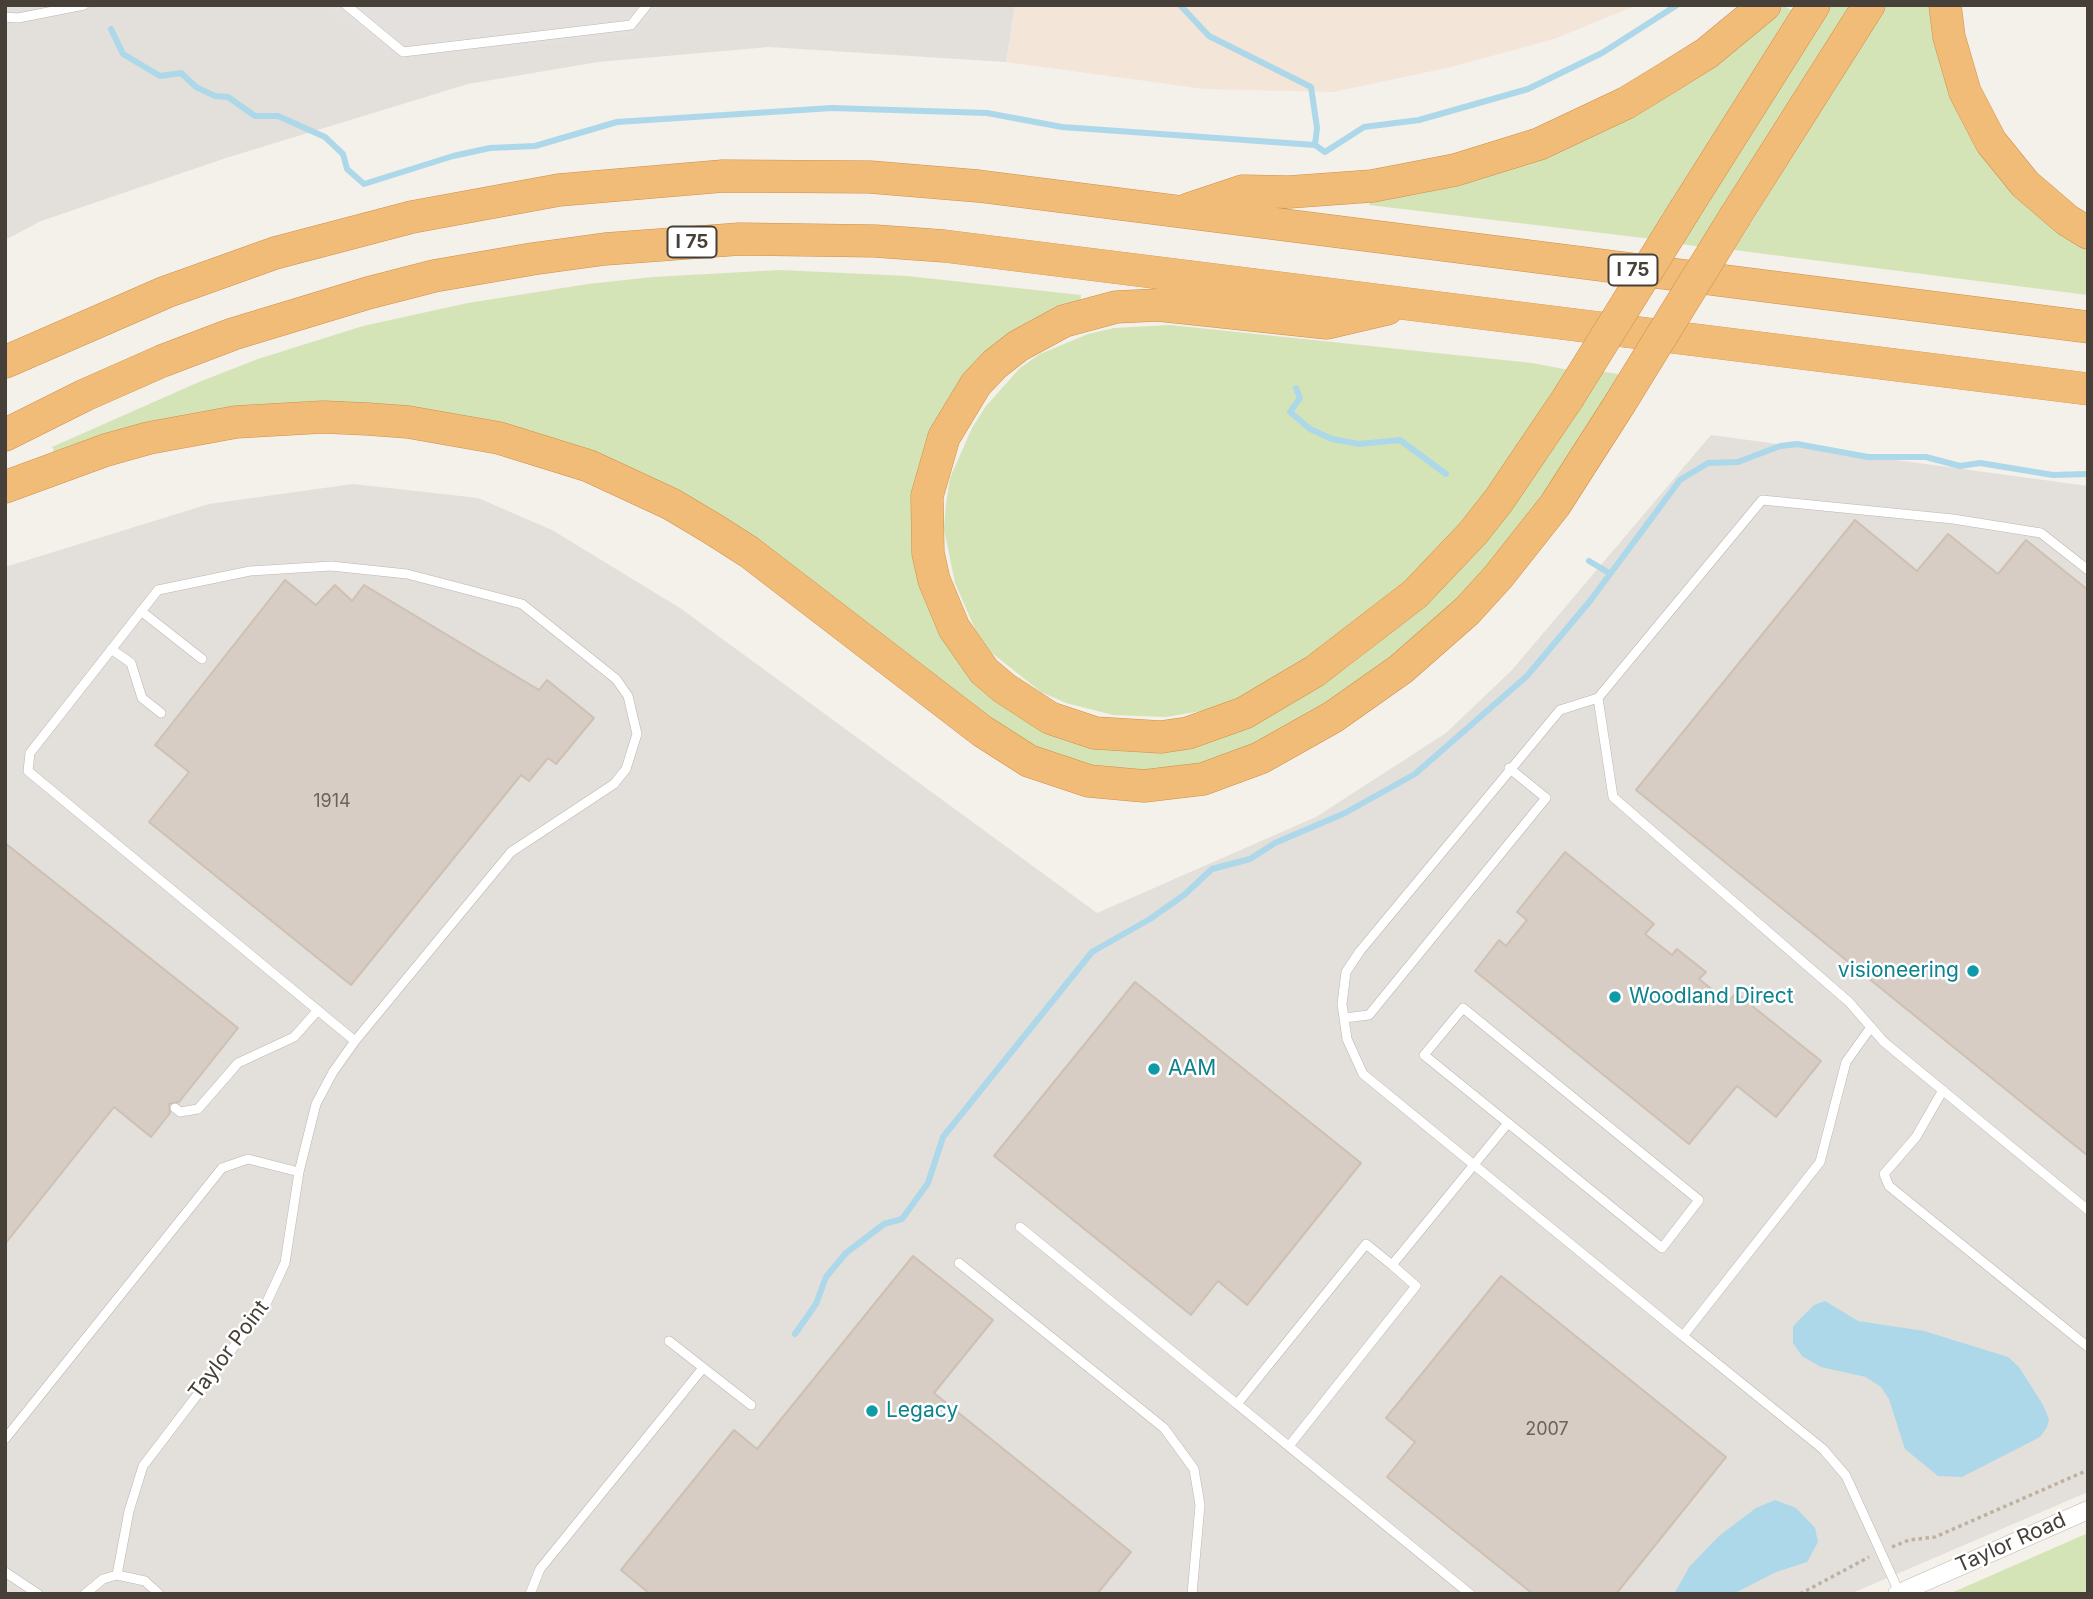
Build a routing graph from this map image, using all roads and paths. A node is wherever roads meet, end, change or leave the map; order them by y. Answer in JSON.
{"nodes":[{"id":1,"x":84,"y":5,"type":"edge"},
{"id":2,"x":346,"y":5,"type":"edge"},
{"id":3,"x":647,"y":5,"type":"edge"},
{"id":4,"x":1765,"y":5,"type":"edge"},
{"id":5,"x":1814,"y":5,"type":"edge"},
{"id":6,"x":1869,"y":5,"type":"edge"},
{"id":7,"x":1945,"y":5,"type":"edge"},
{"id":8,"x":5,"y":17,"type":"edge"},
{"id":9,"x":1179,"y":212,"type":"junction"},
{"id":10,"x":2088,"y":233,"type":"edge"},
{"id":11,"x":1408,"y":304,"type":"junction"},
{"id":12,"x":2088,"y":327,"type":"edge"},
{"id":13,"x":5,"y":362,"type":"edge"},
{"id":14,"x":2088,"y":389,"type":"edge"},
{"id":15,"x":5,"y":435,"type":"edge"},
{"id":16,"x":5,"y":487,"type":"edge"},
{"id":17,"x":2088,"y":570,"type":"edge"},
{"id":18,"x":141,"y":611,"type":"junction"},
{"id":19,"x":111,"y":649,"type":"junction"},
{"id":20,"x":202,"y":659,"type":"dead end"},
{"id":21,"x":1598,"y":698,"type":"junction"},
{"id":22,"x":161,"y":713,"type":"dead end"},
{"id":23,"x":1509,"y":768,"type":"junction"},
{"id":24,"x":318,"y":1010,"type":"junction"},
{"id":25,"x":1344,"y":1018,"type":"junction"},
{"id":26,"x":1871,"y":1027,"type":"junction"},
{"id":27,"x":355,"y":1041,"type":"junction"},
{"id":28,"x":1943,"y":1090,"type":"junction"},
{"id":29,"x":174,"y":1108,"type":"dead end"},
{"id":30,"x":1508,"y":1123,"type":"junction"},
{"id":31,"x":1474,"y":1164,"type":"junction"},
{"id":32,"x":299,"y":1172,"type":"junction"},
{"id":33,"x":2088,"y":1210,"type":"edge"},
{"id":34,"x":1020,"y":1227,"type":"dead end"},
{"id":35,"x":959,"y":1264,"type":"dead end"},
{"id":36,"x":1392,"y":1265,"type":"junction"},
{"id":37,"x":1683,"y":1336,"type":"junction"},
{"id":38,"x":669,"y":1341,"type":"dead end"},
{"id":39,"x":2088,"y":1347,"type":"edge"},
{"id":40,"x":703,"y":1368,"type":"junction"},
{"id":41,"x":1237,"y":1404,"type":"junction"},
{"id":42,"x":751,"y":1405,"type":"dead end"},
{"id":43,"x":5,"y":1439,"type":"edge"},
{"id":44,"x":1289,"y":1446,"type":"junction"},
{"id":45,"x":2088,"y":1469,"type":"edge"},
{"id":46,"x":2088,"y":1510,"type":"edge"},
{"id":47,"x":1882,"y":1551,"type":"junction"},
{"id":48,"x":5,"y":1572,"type":"edge"},
{"id":49,"x":117,"y":1575,"type":"junction"},
{"id":50,"x":1898,"y":1593,"type":"edge"},
{"id":51,"x":38,"y":1594,"type":"edge"},
{"id":52,"x":85,"y":1594,"type":"edge"},
{"id":53,"x":159,"y":1594,"type":"edge"},
{"id":54,"x":530,"y":1594,"type":"edge"},
{"id":55,"x":1192,"y":1594,"type":"edge"},
{"id":56,"x":1470,"y":1594,"type":"edge"},
{"id":57,"x":1800,"y":1594,"type":"edge"}],
"edges":[{"from":1,"to":8,"type":"lane"},
{"from":2,"to":3,"type":"lane"},
{"from":4,"to":9,"type":"highway"},
{"from":5,"to":11,"type":"highway","bridge":true},
{"from":6,"to":16,"type":"highway","bridge":true},
{"from":7,"to":10,"type":"highway"},
{"from":9,"to":12,"type":"highway","number":"I 75"},
{"from":9,"to":13,"type":"highway","number":"I 75"},
{"from":11,"to":14,"type":"highway","number":"I 75"},
{"from":11,"to":15,"type":"highway","number":"I 75"},
{"from":17,"to":21,"type":"lane"},
{"from":18,"to":19,"type":"lane","name":"Taylor Point"},
{"from":18,"to":20,"type":"lane"},
{"from":18,"to":27,"type":"lane","name":"Taylor Point"},
{"from":19,"to":22,"type":"lane"},
{"from":19,"to":24,"type":"lane","name":"Taylor Point"},
{"from":21,"to":23,"type":"lane"},
{"from":21,"to":26,"type":"lane"},
{"from":23,"to":25,"type":"lane"},
{"from":23,"to":25,"type":"lane"},
{"from":24,"to":27,"type":"lane"},
{"from":24,"to":29,"type":"lane"},
{"from":25,"to":31,"type":"lane"},
{"from":26,"to":28,"type":"lane"},
{"from":26,"to":37,"type":"lane"},
{"from":27,"to":32,"type":"lane","name":"Taylor Point"},
{"from":28,"to":33,"type":"lane"},
{"from":28,"to":39,"type":"lane"},
{"from":30,"to":30,"type":"lane"},
{"from":30,"to":31,"type":"lane"},
{"from":31,"to":36,"type":"lane"},
{"from":31,"to":37,"type":"lane"},
{"from":32,"to":43,"type":"lane"},
{"from":32,"to":49,"type":"lane","name":"Taylor Point"},
{"from":34,"to":41,"type":"lane"},
{"from":35,"to":55,"type":"lane"},
{"from":36,"to":41,"type":"lane"},
{"from":36,"to":44,"type":"lane"},
{"from":37,"to":47,"type":"lane"},
{"from":38,"to":40,"type":"lane"},
{"from":40,"to":42,"type":"lane"},
{"from":40,"to":54,"type":"lane"},
{"from":41,"to":44,"type":"lane"},
{"from":44,"to":56,"type":"lane"},
{"from":45,"to":47,"type":"path"},
{"from":46,"to":50,"type":"street","name":"Taylor Road"},
{"from":47,"to":50,"type":"lane"},
{"from":47,"to":57,"type":"path"},
{"from":48,"to":51,"type":"lane"},
{"from":49,"to":52,"type":"lane"},
{"from":49,"to":53,"type":"lane"}]}
